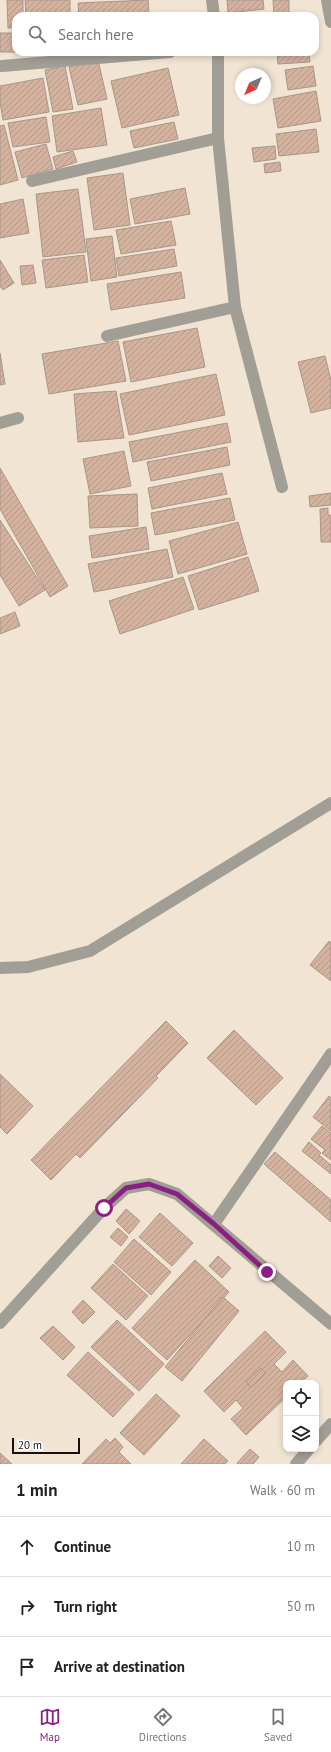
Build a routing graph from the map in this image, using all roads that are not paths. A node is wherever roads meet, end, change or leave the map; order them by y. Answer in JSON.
{"nodes":[{"id":1,"x":212,"y":0,"type":"edge"},
{"id":2,"x":327,"y":0,"type":"edge"},
{"id":3,"x":214,"y":12,"type":"edge"},
{"id":4,"x":331,"y":22,"type":"edge"},
{"id":5,"x":122,"y":56,"type":"edge"},
{"id":6,"x":218,"y":56,"type":"edge"},
{"id":7,"x":2,"y":66,"type":"dead end"},
{"id":8,"x":218,"y":138,"type":"junction"},
{"id":9,"x":32,"y":182,"type":"dead end"},
{"id":10,"x":235,"y":307,"type":"junction"},
{"id":11,"x":107,"y":336,"type":"dead end"},
{"id":12,"x":18,"y":418,"type":"dead end"},
{"id":13,"x":0,"y":423,"type":"edge"},
{"id":14,"x":282,"y":487,"type":"dead end"},
{"id":15,"x":331,"y":803,"type":"edge"},
{"id":16,"x":0,"y":968,"type":"edge"},
{"id":17,"x":331,"y":1054,"type":"edge"},
{"id":18,"x":214,"y":1224,"type":"junction"},
{"id":19,"x":0,"y":1323,"type":"edge"},
{"id":20,"x":331,"y":1324,"type":"edge"},
{"id":21,"x":331,"y":1424,"type":"edge"},
{"id":22,"x":319,"y":1438,"type":"edge"},
{"id":23,"x":306,"y":1452,"type":"edge"},
{"id":24,"x":296,"y":1464,"type":"edge"}],
"edges":[{"from":1,"to":3,"type":"street"},
{"from":2,"to":4,"type":"street"},
{"from":5,"to":7,"type":"street"},
{"from":6,"to":8,"type":"street"},
{"from":8,"to":9,"type":"street"},
{"from":8,"to":10,"type":"street"},
{"from":10,"to":11,"type":"street"},
{"from":10,"to":14,"type":"street"},
{"from":12,"to":13,"type":"street"},
{"from":15,"to":16,"type":"street"},
{"from":17,"to":18,"type":"street"},
{"from":18,"to":19,"type":"street"},
{"from":18,"to":20,"type":"street"},
{"from":21,"to":22,"type":"street"},
{"from":23,"to":24,"type":"street"}]}
